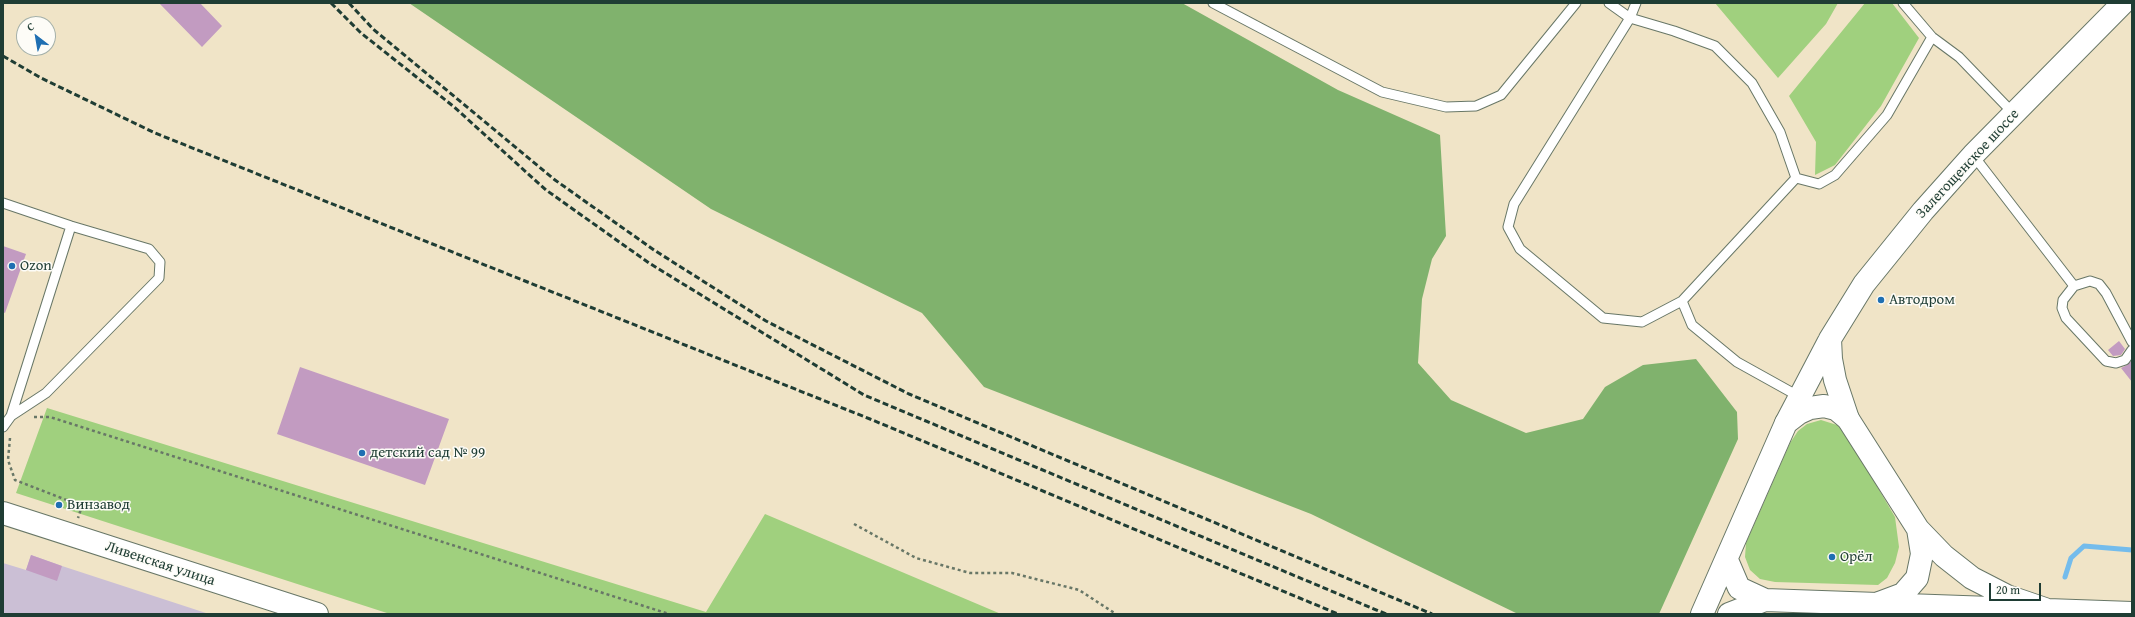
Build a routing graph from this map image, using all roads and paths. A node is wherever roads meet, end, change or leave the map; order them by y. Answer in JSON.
{"nodes":[{"id":1,"x":1213,"y":3,"type":"edge"},
{"id":2,"x":1576,"y":3,"type":"edge"},
{"id":3,"x":1609,"y":3,"type":"edge"},
{"id":4,"x":1636,"y":3,"type":"edge"},
{"id":5,"x":1903,"y":3,"type":"edge"},
{"id":6,"x":2124,"y":3,"type":"edge"},
{"id":7,"x":1630,"y":18,"type":"junction"},
{"id":8,"x":1932,"y":37,"type":"junction"},
{"id":9,"x":2014,"y":114,"type":"junction"},
{"id":10,"x":1973,"y":155,"type":"junction"},
{"id":11,"x":1796,"y":178,"type":"junction"},
{"id":12,"x":3,"y":204,"type":"edge"},
{"id":13,"x":71,"y":226,"type":"junction"},
{"id":14,"x":2074,"y":286,"type":"junction"},
{"id":15,"x":1682,"y":301,"type":"junction"},
{"id":16,"x":1830,"y":339,"type":"junction"},
{"id":17,"x":2132,"y":342,"type":"edge"},
{"id":18,"x":2132,"y":350,"type":"edge"},
{"id":19,"x":1800,"y":397,"type":"junction"},
{"id":20,"x":7,"y":415,"type":"edge"},
{"id":21,"x":50,"y":417,"type":"dead end"},
{"id":22,"x":1848,"y":419,"type":"junction"},
{"id":23,"x":1786,"y":424,"type":"junction"},
{"id":24,"x":3,"y":427,"type":"edge"},
{"id":25,"x":3,"y":513,"type":"edge"},
{"id":26,"x":854,"y":524,"type":"dead end"},
{"id":27,"x":1918,"y":529,"type":"junction"},
{"id":28,"x":71,"y":535,"type":"junction"},
{"id":29,"x":1727,"y":560,"type":"junction"},
{"id":30,"x":1765,"y":600,"type":"junction"},
{"id":31,"x":1872,"y":605,"type":"junction"},
{"id":32,"x":2045,"y":609,"type":"junction"},
{"id":33,"x":2132,"y":613,"type":"edge"},
{"id":34,"x":317,"y":614,"type":"edge"},
{"id":35,"x":669,"y":614,"type":"edge"},
{"id":36,"x":1116,"y":614,"type":"edge"},
{"id":37,"x":1702,"y":614,"type":"edge"},
{"id":38,"x":1728,"y":614,"type":"edge"}],
"edges":[{"from":1,"to":2,"type":"lane"},
{"from":3,"to":7,"type":"lane"},
{"from":4,"to":7,"type":"lane"},
{"from":5,"to":8,"type":"lane"},
{"from":6,"to":9,"type":"main road","name":"Залегощенское шоссе"},
{"from":7,"to":11,"type":"lane"},
{"from":7,"to":15,"type":"lane"},
{"from":8,"to":9,"type":"lane"},
{"from":8,"to":11,"type":"lane"},
{"from":9,"to":10,"type":"main road","name":"Залегощенское шоссе"},
{"from":10,"to":14,"type":"lane"},
{"from":10,"to":16,"type":"main road","name":"Залегощенское шоссе"},
{"from":11,"to":15,"type":"lane"},
{"from":12,"to":13,"type":"lane"},
{"from":13,"to":20,"type":"lane"},
{"from":13,"to":20,"type":"lane"},
{"from":14,"to":17,"type":"lane"},
{"from":14,"to":18,"type":"lane"},
{"from":15,"to":19,"type":"lane"},
{"from":16,"to":19,"type":"main road","name":"Залегощенское шоссе"},
{"from":16,"to":22,"type":"main road"},
{"from":19,"to":23,"type":"main road","name":"Залегощенское шоссе"},
{"from":20,"to":24,"type":"lane"},
{"from":20,"to":28,"type":"path"},
{"from":21,"to":35,"type":"path"},
{"from":22,"to":23,"type":"main road"},
{"from":22,"to":27,"type":"main road"},
{"from":23,"to":29,"type":"main road","name":"Залегощенское шоссе"},
{"from":25,"to":28,"type":"main road","name":"Ливенская улица"},
{"from":26,"to":36,"type":"path"},
{"from":27,"to":31,"type":"main road"},
{"from":27,"to":32,"type":"main road"},
{"from":28,"to":34,"type":"main road","name":"Ливенская улица"},
{"from":29,"to":30,"type":"main road"},
{"from":29,"to":37,"type":"main road","name":"Залегощенское шоссе"},
{"from":30,"to":31,"type":"main road"},
{"from":30,"to":38,"type":"main road"},
{"from":31,"to":32,"type":"main road"},
{"from":32,"to":33,"type":"main road"}]}
